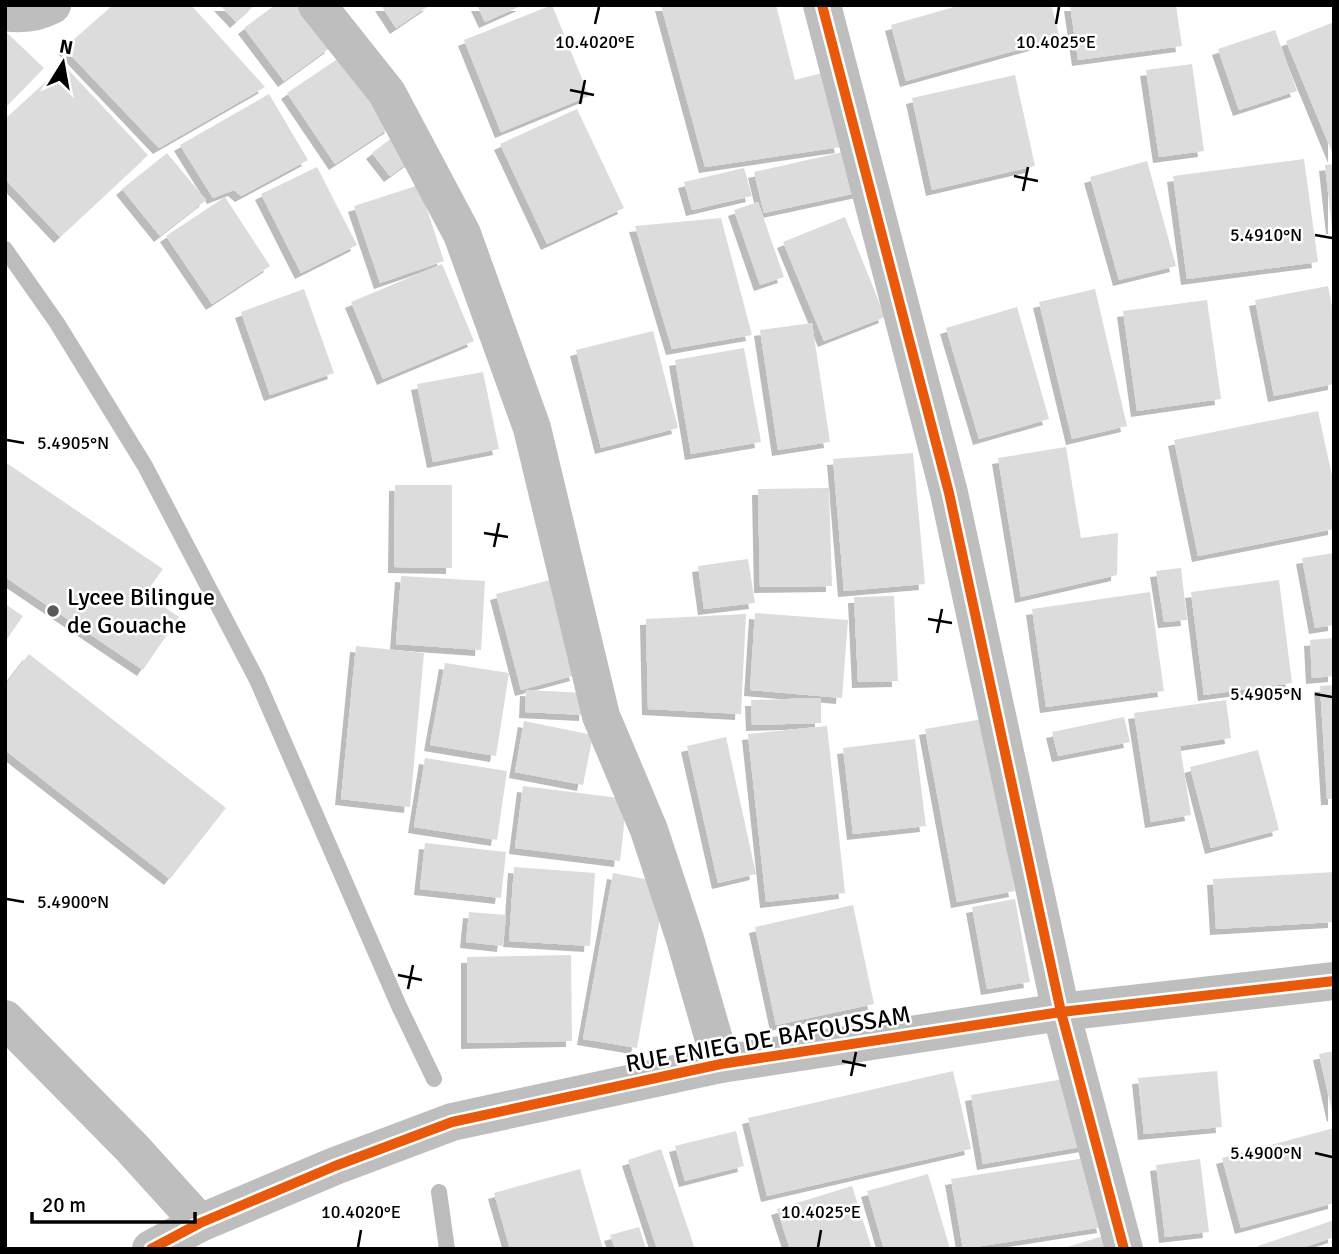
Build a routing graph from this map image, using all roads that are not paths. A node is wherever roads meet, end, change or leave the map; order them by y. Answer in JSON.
{"nodes":[{"id":1,"x":52,"y":5,"type":"edge"},
{"id":2,"x":317,"y":5,"type":"edge"},
{"id":3,"x":822,"y":5,"type":"edge"},
{"id":4,"x":5,"y":12,"type":"edge"},
{"id":5,"x":1334,"y":981,"type":"edge"},
{"id":6,"x":1061,"y":1012,"type":"junction"},
{"id":7,"x":5,"y":1019,"type":"edge"},
{"id":8,"x":721,"y":1063,"type":"junction"},
{"id":9,"x":200,"y":1223,"type":"junction"},
{"id":10,"x":151,"y":1249,"type":"edge"},
{"id":11,"x":1124,"y":1249,"type":"edge"}],
"edges":[{"from":1,"to":4,"type":"street"},
{"from":2,"to":8,"type":"street"},
{"from":3,"to":6,"type":"street"},
{"from":5,"to":6,"type":"street","name":"RUE ENIEG DE BAFOUSSAM"},
{"from":6,"to":8,"type":"street","name":"RUE ENIEG DE BAFOUSSAM"},
{"from":6,"to":11,"type":"street"},
{"from":7,"to":9,"type":"street"},
{"from":8,"to":9,"type":"street","name":"RUE ENIEG DE BAFOUSSAM"},
{"from":9,"to":10,"type":"street","name":"RUE ENIEG DE BAFOUSSAM"}]}
